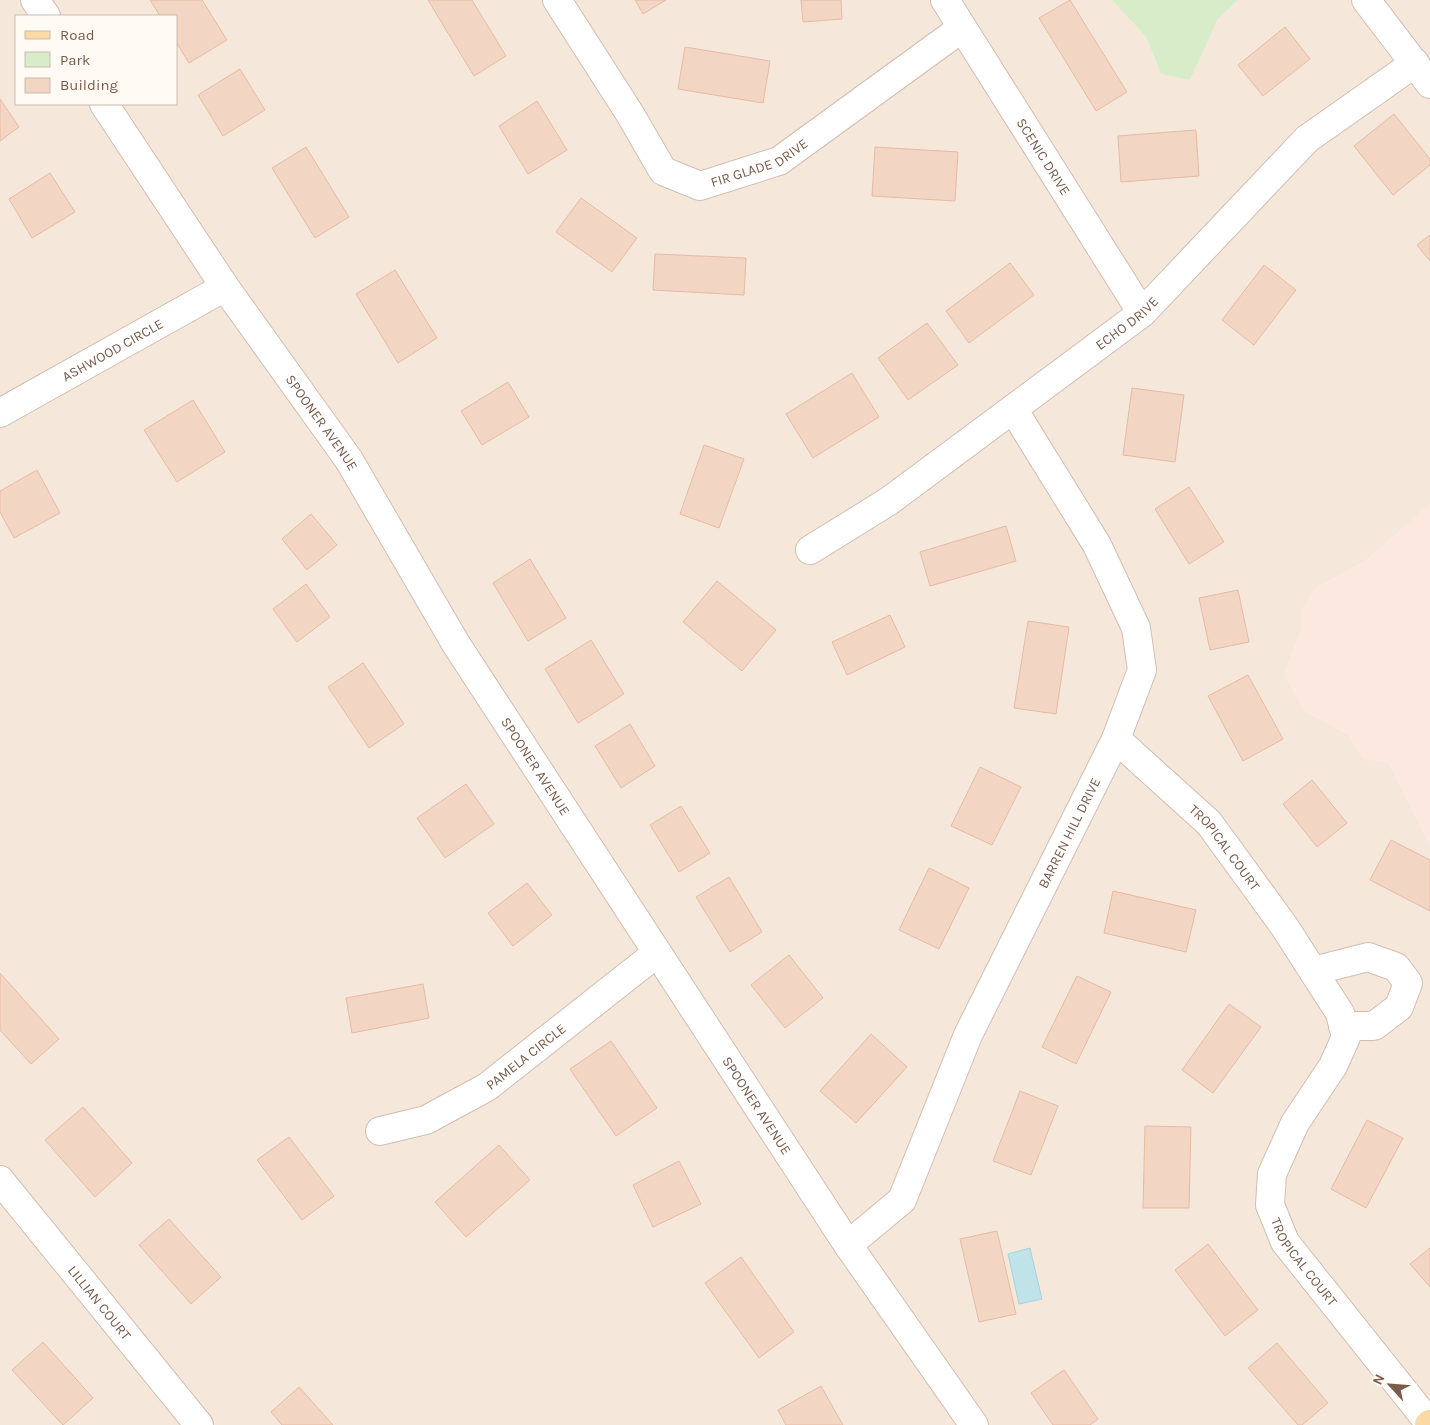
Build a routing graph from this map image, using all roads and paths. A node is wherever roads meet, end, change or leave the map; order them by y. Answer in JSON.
{"nodes":[{"id":1,"x":35,"y":0,"type":"edge"},
{"id":2,"x":557,"y":0,"type":"edge"},
{"id":3,"x":945,"y":0,"type":"edge"},
{"id":4,"x":1366,"y":0,"type":"edge"},
{"id":5,"x":45,"y":15,"type":"edge"},
{"id":6,"x":962,"y":28,"type":"junction"},
{"id":7,"x":1422,"y":74,"type":"edge"},
{"id":8,"x":105,"y":105,"type":"edge"},
{"id":9,"x":224,"y":287,"type":"junction"},
{"id":10,"x":1142,"y":313,"type":"junction"},
{"id":11,"x":1013,"y":408,"type":"junction"},
{"id":12,"x":0,"y":413,"type":"edge"},
{"id":13,"x":810,"y":550,"type":"dead end"},
{"id":14,"x":1116,"y":739,"type":"junction"},
{"id":15,"x":657,"y":953,"type":"junction"},
{"id":16,"x":1313,"y":971,"type":"junction"},
{"id":17,"x":1343,"y":1026,"type":"junction"},
{"id":18,"x":380,"y":1131,"type":"dead end"},
{"id":19,"x":0,"y":1180,"type":"edge"},
{"id":20,"x":848,"y":1245,"type":"junction"},
{"id":21,"x":1430,"y":1424,"type":"edge"},
{"id":22,"x":199,"y":1425,"type":"edge"},
{"id":23,"x":974,"y":1425,"type":"edge"}],
"edges":[{"from":1,"to":5,"type":"street"},
{"from":2,"to":6,"type":"street","name":"FIR GLADE DRIVE"},
{"from":3,"to":6,"type":"street","name":"SCENIC DRIVE"},
{"from":4,"to":7,"type":"street"},
{"from":6,"to":10,"type":"street","name":"SCENIC DRIVE"},
{"from":7,"to":10,"type":"street","name":"ECHO DRIVE"},
{"from":8,"to":9,"type":"street","name":"SPOONER AVENUE"},
{"from":9,"to":12,"type":"street","name":"ASHWOOD CIRCLE"},
{"from":9,"to":15,"type":"street","name":"SPOONER AVENUE"},
{"from":10,"to":11,"type":"street","name":"ECHO DRIVE"},
{"from":11,"to":13,"type":"street","name":"ECHO DRIVE"},
{"from":11,"to":14,"type":"street","name":"BARREN HILL DRIVE"},
{"from":14,"to":16,"type":"street","name":"TROPICAL COURT"},
{"from":14,"to":20,"type":"street","name":"BARREN HILL DRIVE"},
{"from":15,"to":18,"type":"street","name":"PAMELA CIRCLE"},
{"from":15,"to":20,"type":"street","name":"SPOONER AVENUE"},
{"from":16,"to":17,"type":"street","name":"TROPICAL COURT"},
{"from":16,"to":17,"type":"street"},
{"from":17,"to":21,"type":"street","name":"TROPICAL COURT"},
{"from":19,"to":22,"type":"street","name":"LILLIAN COURT"},
{"from":20,"to":23,"type":"street","name":"SPOONER AVENUE"}]}
